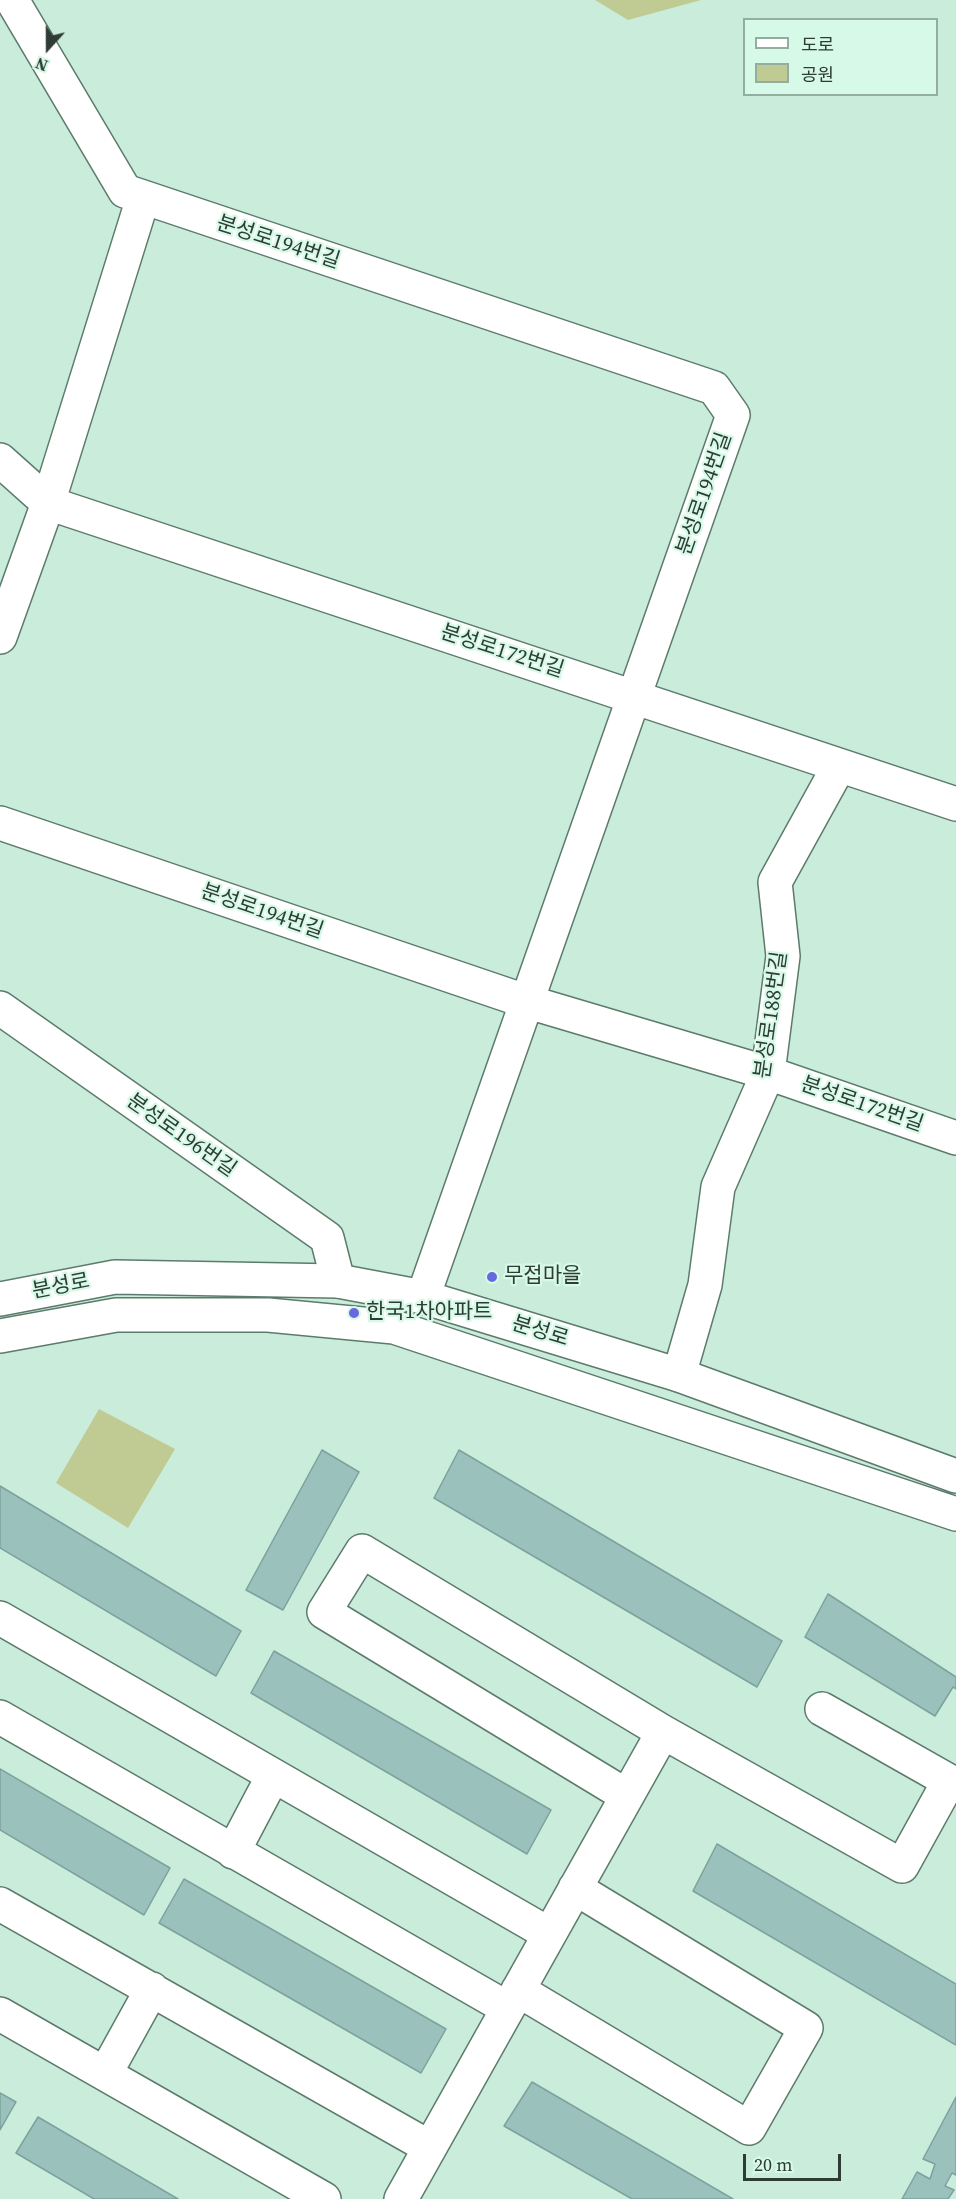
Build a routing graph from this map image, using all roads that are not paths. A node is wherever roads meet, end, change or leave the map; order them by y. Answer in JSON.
{"nodes":[{"id":1,"x":12,"y":0,"type":"edge"},
{"id":2,"x":143,"y":198,"type":"junction"},
{"id":3,"x":0,"y":460,"type":"edge"},
{"id":4,"x":48,"y":503,"type":"junction"},
{"id":5,"x":0,"y":637,"type":"edge"},
{"id":6,"x":635,"y":696,"type":"junction"},
{"id":7,"x":839,"y":766,"type":"junction"},
{"id":8,"x":956,"y":804,"type":"edge"},
{"id":9,"x":0,"y":823,"type":"edge"},
{"id":10,"x":525,"y":1002,"type":"junction"},
{"id":11,"x":0,"y":1008,"type":"edge"},
{"id":12,"x":768,"y":1073,"type":"junction"},
{"id":13,"x":956,"y":1137,"type":"edge"},
{"id":14,"x":338,"y":1281,"type":"junction"},
{"id":15,"x":423,"y":1297,"type":"junction"},
{"id":16,"x":0,"y":1299,"type":"edge"},
{"id":17,"x":0,"y":1336,"type":"edge"},
{"id":18,"x":679,"y":1375,"type":"junction"},
{"id":19,"x":956,"y":1476,"type":"edge"},
{"id":20,"x":956,"y":1514,"type":"edge"},
{"id":21,"x":0,"y":1618,"type":"edge"},
{"id":22,"x":822,"y":1709,"type":"dead end"},
{"id":23,"x":0,"y":1717,"type":"edge"},
{"id":24,"x":663,"y":1732,"type":"junction"},
{"id":25,"x":273,"y":1776,"type":"junction"},
{"id":26,"x":627,"y":1796,"type":"junction"},
{"id":27,"x":233,"y":1852,"type":"junction"},
{"id":28,"x":575,"y":1888,"type":"junction"},
{"id":29,"x":0,"y":1904,"type":"edge"},
{"id":30,"x":549,"y":1934,"type":"junction"},
{"id":31,"x":152,"y":1989,"type":"junction"},
{"id":32,"x":513,"y":1999,"type":"junction"},
{"id":33,"x":0,"y":2014,"type":"edge"},
{"id":34,"x":105,"y":2074,"type":"junction"},
{"id":35,"x":429,"y":2147,"type":"junction"},
{"id":36,"x":324,"y":2199,"type":"edge"},
{"id":37,"x":401,"y":2199,"type":"edge"}],
"edges":[{"from":1,"to":2,"type":"street","name":"분성로194번길"},
{"from":2,"to":4,"type":"street"},
{"from":2,"to":6,"type":"street","name":"분성로194번길"},
{"from":3,"to":4,"type":"street","name":"분성로172번길"},
{"from":4,"to":5,"type":"street"},
{"from":4,"to":6,"type":"street","name":"분성로172번길"},
{"from":6,"to":7,"type":"street","name":"분성로172번길"},
{"from":6,"to":10,"type":"street","name":"분성로194번길"},
{"from":7,"to":8,"type":"street","name":"분성로172번길"},
{"from":7,"to":12,"type":"street","name":"분성로188번길"},
{"from":9,"to":10,"type":"street","name":"분성로194번길"},
{"from":10,"to":12,"type":"street","name":"분성로172번길"},
{"from":10,"to":15,"type":"street","name":"분성로194번길"},
{"from":11,"to":14,"type":"street","name":"분성로196번길"},
{"from":12,"to":13,"type":"street","name":"분성로172번길"},
{"from":12,"to":18,"type":"street","name":"분성로188번길"},
{"from":14,"to":15,"type":"street","name":"분성로"},
{"from":14,"to":16,"type":"street","name":"분성로"},
{"from":15,"to":18,"type":"street","name":"분성로"},
{"from":17,"to":20,"type":"street","name":"분성로"},
{"from":18,"to":19,"type":"street","name":"분성로"},
{"from":21,"to":25,"type":"street"},
{"from":22,"to":24,"type":"street"},
{"from":23,"to":27,"type":"street"},
{"from":24,"to":26,"type":"street"},
{"from":24,"to":26,"type":"street"},
{"from":25,"to":27,"type":"street"},
{"from":25,"to":30,"type":"street"},
{"from":26,"to":28,"type":"street"},
{"from":27,"to":32,"type":"street"},
{"from":28,"to":30,"type":"street"},
{"from":28,"to":32,"type":"street"},
{"from":29,"to":31,"type":"street"},
{"from":30,"to":32,"type":"street"},
{"from":31,"to":34,"type":"street"},
{"from":31,"to":35,"type":"street"},
{"from":32,"to":35,"type":"street"},
{"from":33,"to":34,"type":"street"},
{"from":34,"to":36,"type":"street"},
{"from":35,"to":37,"type":"street"}]}
